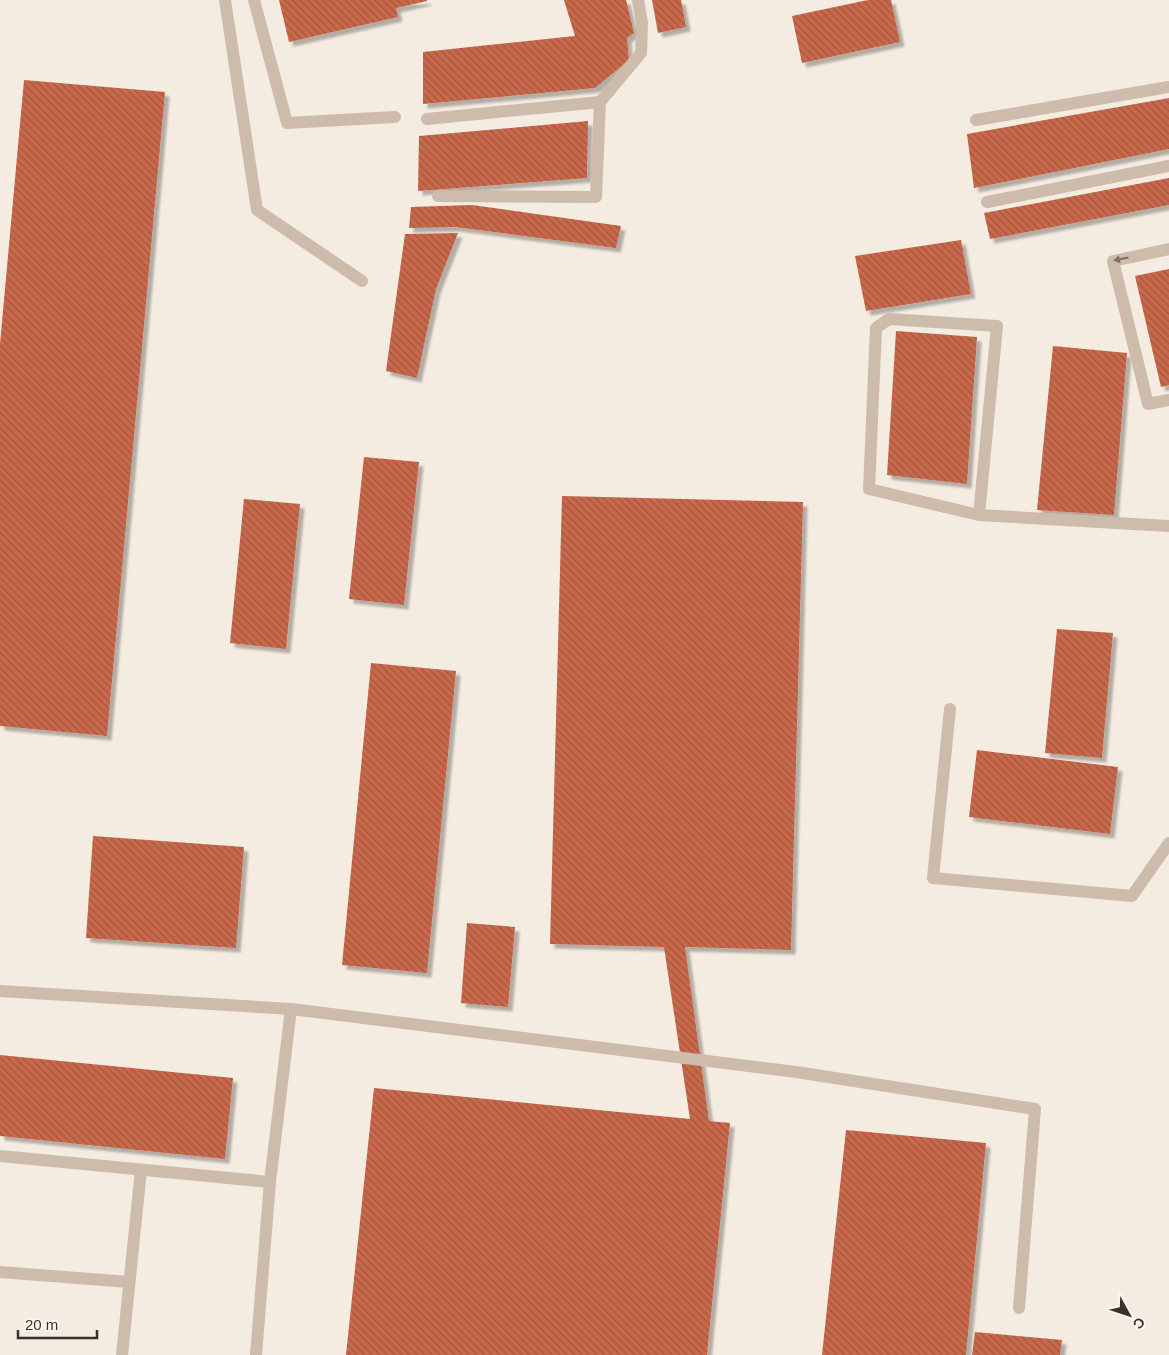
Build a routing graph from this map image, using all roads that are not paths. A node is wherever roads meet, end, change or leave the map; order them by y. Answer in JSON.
{"nodes":[{"id":1,"x":225,"y":0,"type":"edge"},
{"id":2,"x":254,"y":0,"type":"edge"},
{"id":3,"x":638,"y":0,"type":"edge"},
{"id":4,"x":1169,"y":87,"type":"edge"},
{"id":5,"x":600,"y":102,"type":"junction"},
{"id":6,"x":394,"y":117,"type":"dead end"},
{"id":7,"x":427,"y":119,"type":"dead end"},
{"id":8,"x":976,"y":120,"type":"dead end"},
{"id":9,"x":1169,"y":166,"type":"edge"},
{"id":10,"x":438,"y":196,"type":"dead end"},
{"id":11,"x":987,"y":202,"type":"dead end"},
{"id":12,"x":1169,"y":249,"type":"edge"},
{"id":13,"x":362,"y":281,"type":"dead end"},
{"id":14,"x":1169,"y":400,"type":"edge"},
{"id":15,"x":980,"y":516,"type":"junction"},
{"id":16,"x":1169,"y":526,"type":"edge"},
{"id":17,"x":950,"y":709,"type":"dead end"},
{"id":18,"x":1169,"y":843,"type":"edge"},
{"id":19,"x":0,"y":990,"type":"edge"},
{"id":20,"x":291,"y":1009,"type":"junction"},
{"id":21,"x":0,"y":1156,"type":"edge"},
{"id":22,"x":141,"y":1170,"type":"junction"},
{"id":23,"x":270,"y":1182,"type":"junction"},
{"id":24,"x":0,"y":1272,"type":"edge"},
{"id":25,"x":129,"y":1282,"type":"junction"},
{"id":26,"x":1019,"y":1308,"type":"dead end"},
{"id":27,"x":122,"y":1355,"type":"edge"},
{"id":28,"x":256,"y":1355,"type":"edge"}],
"edges":[{"from":1,"to":13,"type":"lane"},
{"from":2,"to":6,"type":"lane"},
{"from":3,"to":5,"type":"lane"},
{"from":4,"to":8,"type":"lane"},
{"from":5,"to":7,"type":"lane"},
{"from":5,"to":10,"type":"lane"},
{"from":9,"to":11,"type":"lane"},
{"from":12,"to":14,"type":"lane","one_way":true},
{"from":15,"to":15,"type":"lane"},
{"from":15,"to":16,"type":"lane"},
{"from":17,"to":18,"type":"lane"},
{"from":19,"to":20,"type":"lane"},
{"from":20,"to":23,"type":"lane"},
{"from":20,"to":26,"type":"lane"},
{"from":21,"to":22,"type":"lane"},
{"from":22,"to":23,"type":"lane"},
{"from":22,"to":25,"type":"lane"},
{"from":23,"to":28,"type":"lane"},
{"from":24,"to":25,"type":"lane"},
{"from":25,"to":27,"type":"lane"}]}
